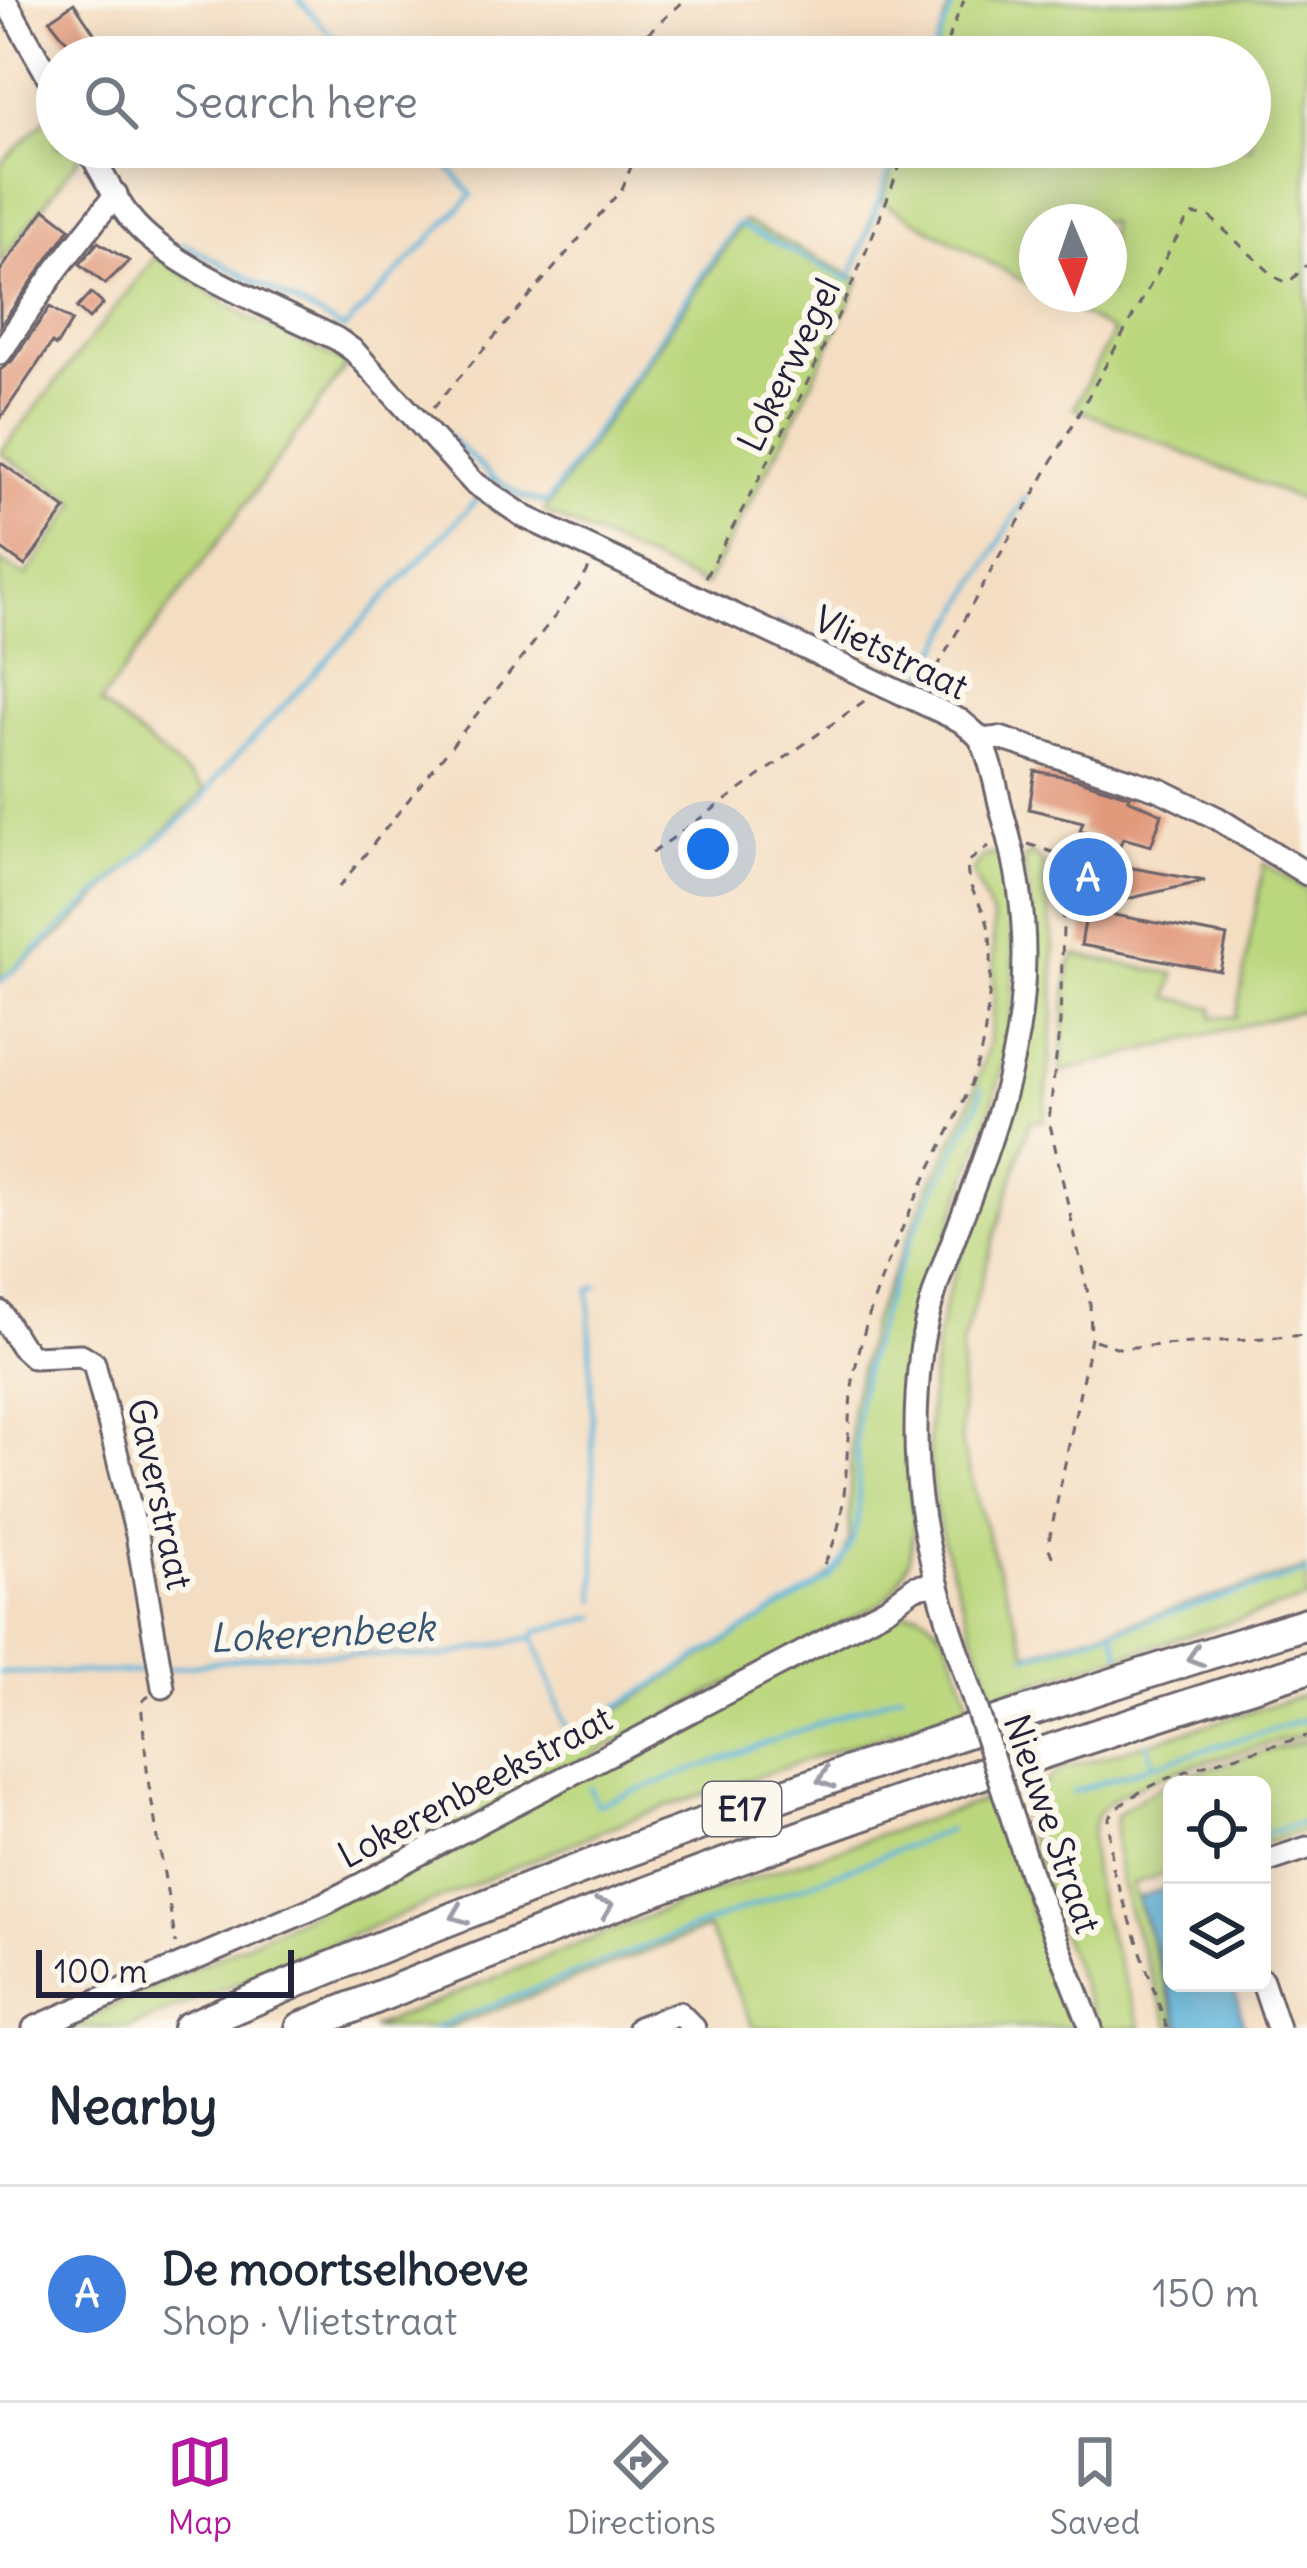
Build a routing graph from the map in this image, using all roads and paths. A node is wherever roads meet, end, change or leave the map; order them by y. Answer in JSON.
{"nodes":[{"id":1,"x":5,"y":0,"type":"edge"},
{"id":2,"x":685,"y":0,"type":"edge"},
{"id":3,"x":964,"y":0,"type":"edge"},
{"id":4,"x":645,"y":36,"type":"edge"},
{"id":5,"x":949,"y":36,"type":"edge"},
{"id":6,"x":36,"y":55,"type":"edge"},
{"id":7,"x":101,"y":168,"type":"edge"},
{"id":8,"x":631,"y":168,"type":"edge"},
{"id":9,"x":899,"y":168,"type":"edge"},
{"id":10,"x":116,"y":194,"type":"junction"},
{"id":11,"x":1307,"y":265,"type":"edge"},
{"id":12,"x":0,"y":353,"type":"edge"},
{"id":13,"x":418,"y":422,"type":"junction"},
{"id":14,"x":597,"y":550,"type":"junction"},
{"id":15,"x":695,"y":594,"type":"junction"},
{"id":16,"x":876,"y":681,"type":"junction"},
{"id":17,"x":919,"y":701,"type":"junction"},
{"id":18,"x":981,"y":740,"type":"junction"},
{"id":19,"x":652,"y":853,"type":"dead end"},
{"id":20,"x":1307,"y":874,"type":"edge"},
{"id":21,"x":339,"y":887,"type":"dead end"},
{"id":22,"x":0,"y":1312,"type":"edge"},
{"id":23,"x":1307,"y":1335,"type":"edge"},
{"id":24,"x":1091,"y":1339,"type":"dead end"},
{"id":25,"x":936,"y":1584,"type":"junction"},
{"id":26,"x":1307,"y":1623,"type":"edge"},
{"id":27,"x":954,"y":1639,"type":"joint"},
{"id":28,"x":1307,"y":1668,"type":"edge"},
{"id":29,"x":163,"y":1675,"type":"joint"},
{"id":30,"x":1307,"y":1736,"type":"edge"},
{"id":31,"x":1307,"y":1847,"type":"edge"},
{"id":32,"x":1271,"y":1860,"type":"edge"},
{"id":33,"x":181,"y":1963,"type":"junction"},
{"id":34,"x":1266,"y":1992,"type":"edge"},
{"id":35,"x":34,"y":2028,"type":"edge"},
{"id":36,"x":188,"y":2028,"type":"edge"},
{"id":37,"x":301,"y":2028,"type":"edge"},
{"id":38,"x":639,"y":2028,"type":"edge"},
{"id":39,"x":694,"y":2028,"type":"edge"},
{"id":40,"x":1091,"y":2028,"type":"edge"},
{"id":41,"x":1167,"y":2028,"type":"edge"},
{"id":42,"x":1278,"y":2028,"type":"edge"}],
"edges":[{"from":1,"to":6,"type":"street"},
{"from":2,"to":4,"type":"path"},
{"from":3,"to":5,"type":"path"},
{"from":7,"to":10,"type":"street","name":"Vlietstraat"},
{"from":8,"to":13,"type":"path"},
{"from":9,"to":15,"type":"path","name":"Lokerwegel"},
{"from":10,"to":12,"type":"street"},
{"from":10,"to":13,"type":"street","name":"Vlietstraat"},
{"from":11,"to":17,"type":"path"},
{"from":13,"to":14,"type":"street","name":"Vlietstraat"},
{"from":14,"to":15,"type":"street","name":"Vlietstraat"},
{"from":14,"to":21,"type":"path"},
{"from":15,"to":16,"type":"street","name":"Vlietstraat"},
{"from":16,"to":17,"type":"street","name":"Vlietstraat"},
{"from":16,"to":19,"type":"path"},
{"from":17,"to":18,"type":"street","name":"Vlietstraat"},
{"from":18,"to":20,"type":"street"},
{"from":18,"to":25,"type":"street","name":"Vlietstraat"},
{"from":22,"to":29,"type":"street","name":"Gaverstraat"},
{"from":23,"to":24,"type":"path"},
{"from":25,"to":27,"type":"street","name":"Vlietstraat"},
{"from":25,"to":33,"type":"street","name":"Lokerenbeekstraat"},
{"from":26,"to":36,"type":"highway","number":"E17","one_way":true},
{"from":27,"to":40,"type":"street","name":"Nieuwe Straat","bridge":true},
{"from":37,"to":28,"type":"highway","number":"E17","one_way":true},
{"from":29,"to":33,"type":"path"},
{"from":30,"to":41,"type":"path"},
{"from":31,"to":32,"type":"street"},
{"from":33,"to":35,"type":"street","name":"Lokerenbeekstraat"},
{"from":34,"to":42,"type":"street"},
{"from":38,"to":39,"type":"street"}]}
